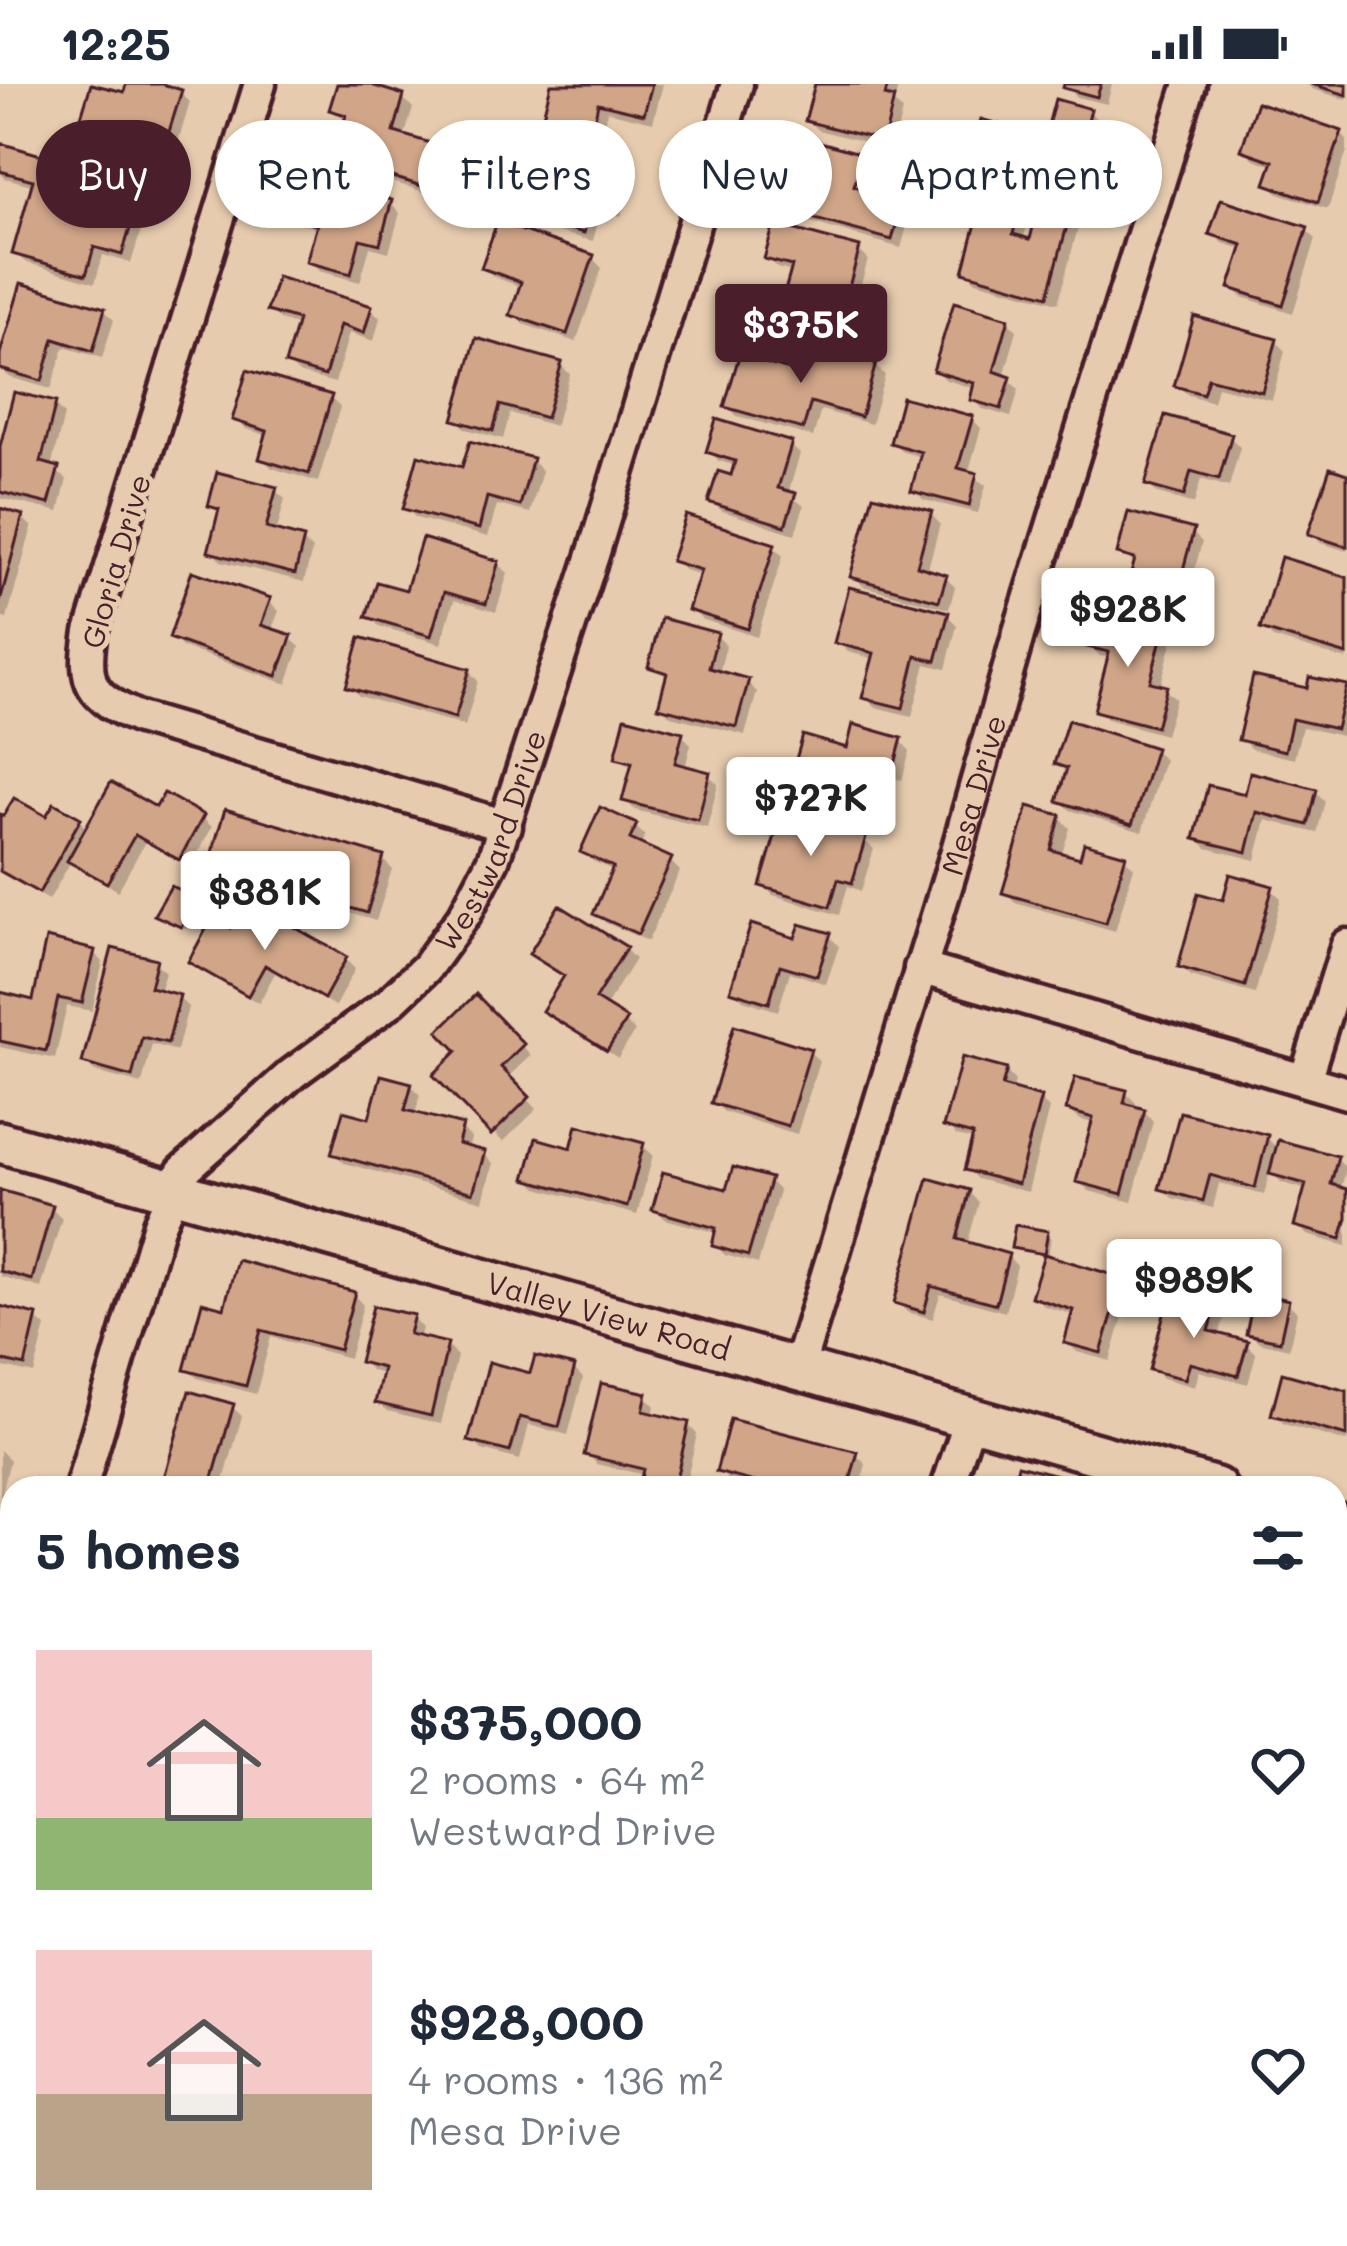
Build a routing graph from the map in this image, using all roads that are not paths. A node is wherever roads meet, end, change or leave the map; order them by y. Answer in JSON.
{"nodes":[{"id":1,"x":260,"y":84,"type":"edge"},
{"id":2,"x":736,"y":84,"type":"edge"},
{"id":3,"x":1190,"y":84,"type":"edge"},
{"id":4,"x":506,"y":826,"type":"junction"},
{"id":5,"x":1347,"y":945,"type":"edge"},
{"id":6,"x":920,"y":968,"type":"junction"},
{"id":7,"x":1305,"y":1080,"type":"junction"},
{"id":8,"x":1347,"y":1094,"type":"edge"},
{"id":9,"x":0,"y":1142,"type":"edge"},
{"id":10,"x":172,"y":1189,"type":"junction"},
{"id":11,"x":799,"y":1366,"type":"junction"},
{"id":12,"x":971,"y":1417,"type":"junction"},
{"id":13,"x":85,"y":1476,"type":"edge"},
{"id":14,"x":951,"y":1476,"type":"edge"},
{"id":15,"x":1175,"y":1476,"type":"edge"}],
"edges":[{"from":1,"to":4,"type":"street","name":"Gloria Drive"},
{"from":2,"to":4,"type":"street","name":"Westward Drive"},
{"from":3,"to":6,"type":"street","name":"Mesa Drive"},
{"from":4,"to":10,"type":"street","name":"Westward Drive"},
{"from":5,"to":7,"type":"street"},
{"from":6,"to":7,"type":"street"},
{"from":6,"to":11,"type":"street","name":"Mesa Drive"},
{"from":7,"to":8,"type":"street"},
{"from":9,"to":10,"type":"street","name":"Valley View Road"},
{"from":10,"to":11,"type":"street","name":"Valley View Road"},
{"from":10,"to":13,"type":"street","name":"Westward Drive"},
{"from":11,"to":12,"type":"street","name":"Valley View Road"},
{"from":12,"to":14,"type":"street"},
{"from":12,"to":15,"type":"street","name":"Valley View Road"}]}
